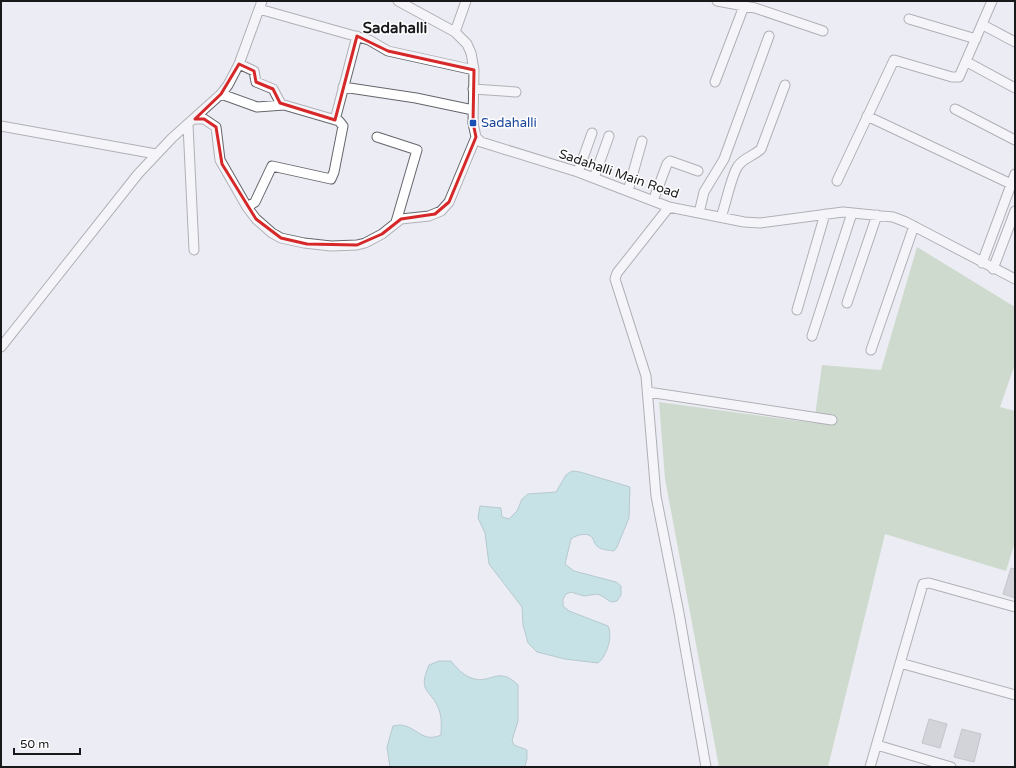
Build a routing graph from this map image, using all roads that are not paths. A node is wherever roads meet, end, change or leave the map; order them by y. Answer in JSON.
{"nodes":[{"id":1,"x":398,"y":1,"type":"edge"},
{"id":2,"x":466,"y":1,"type":"edge"},
{"id":3,"x":717,"y":1,"type":"edge"},
{"id":4,"x":992,"y":1,"type":"edge"},
{"id":5,"x":261,"y":5,"type":"edge"},
{"id":6,"x":744,"y":6,"type":"junction"},
{"id":7,"x":909,"y":19,"type":"dead end"},
{"id":8,"x":983,"y":25,"type":"junction"},
{"id":9,"x":823,"y":31,"type":"dead end"},
{"id":10,"x":455,"y":32,"type":"junction"},
{"id":11,"x":357,"y":36,"type":"junction"},
{"id":12,"x":769,"y":36,"type":"dead end"},
{"id":13,"x":976,"y":39,"type":"junction"},
{"id":14,"x":1015,"y":42,"type":"edge"},
{"id":15,"x":967,"y":62,"type":"junction"},
{"id":16,"x":240,"y":64,"type":"junction"},
{"id":17,"x":474,"y":70,"type":"junction"},
{"id":18,"x":715,"y":82,"type":"dead end"},
{"id":19,"x":785,"y":85,"type":"dead end"},
{"id":20,"x":343,"y":87,"type":"junction"},
{"id":21,"x":1015,"y":88,"type":"edge"},
{"id":22,"x":473,"y":89,"type":"junction"},
{"id":23,"x":516,"y":92,"type":"dead end"},
{"id":24,"x":221,"y":94,"type":"junction"},
{"id":25,"x":281,"y":104,"type":"junction"},
{"id":26,"x":955,"y":109,"type":"dead end"},
{"id":27,"x":473,"y":110,"type":"junction"},
{"id":28,"x":867,"y":116,"type":"junction"},
{"id":29,"x":334,"y":120,"type":"junction"},
{"id":30,"x":192,"y":122,"type":"junction"},
{"id":31,"x":1,"y":126,"type":"edge"},
{"id":32,"x":592,"y":133,"type":"dead end"},
{"id":33,"x":609,"y":136,"type":"dead end"},
{"id":34,"x":377,"y":137,"type":"dead end"},
{"id":35,"x":476,"y":137,"type":"junction"},
{"id":36,"x":1015,"y":140,"type":"edge"},
{"id":37,"x":642,"y":141,"type":"dead end"},
{"id":38,"x":156,"y":154,"type":"junction"},
{"id":39,"x":698,"y":171,"type":"dead end"},
{"id":40,"x":578,"y":172,"type":"junction"},
{"id":41,"x":1015,"y":174,"type":"edge"},
{"id":42,"x":594,"y":178,"type":"junction"},
{"id":43,"x":837,"y":181,"type":"dead end"},
{"id":44,"x":1011,"y":184,"type":"junction"},
{"id":45,"x":628,"y":191,"type":"junction"},
{"id":46,"x":653,"y":201,"type":"junction"},
{"id":47,"x":247,"y":207,"type":"junction"},
{"id":48,"x":669,"y":208,"type":"junction"},
{"id":49,"x":1015,"y":211,"type":"edge"},
{"id":50,"x":699,"y":213,"type":"junction"},
{"id":51,"x":852,"y":213,"type":"junction"},
{"id":52,"x":825,"y":214,"type":"junction"},
{"id":53,"x":877,"y":215,"type":"junction"},
{"id":54,"x":721,"y":217,"type":"junction"},
{"id":55,"x":396,"y":222,"type":"junction"},
{"id":56,"x":914,"y":226,"type":"junction"},
{"id":57,"x":194,"y":250,"type":"dead end"},
{"id":58,"x":982,"y":263,"type":"junction"},
{"id":59,"x":992,"y":268,"type":"junction"},
{"id":60,"x":1015,"y":279,"type":"edge"},
{"id":61,"x":847,"y":303,"type":"dead end"},
{"id":62,"x":797,"y":310,"type":"dead end"},
{"id":63,"x":812,"y":336,"type":"dead end"},
{"id":64,"x":1,"y":348,"type":"edge"},
{"id":65,"x":871,"y":350,"type":"dead end"},
{"id":66,"x":648,"y":392,"type":"junction"},
{"id":67,"x":832,"y":420,"type":"dead end"},
{"id":68,"x":1015,"y":607,"type":"edge"},
{"id":69,"x":900,"y":663,"type":"junction"},
{"id":70,"x":1015,"y":695,"type":"edge"},
{"id":71,"x":877,"y":745,"type":"junction"},
{"id":72,"x":706,"y":767,"type":"edge"},
{"id":73,"x":870,"y":767,"type":"edge"},
{"id":74,"x":951,"y":767,"type":"edge"}],
"edges":[{"from":1,"to":10,"type":"street"},
{"from":2,"to":10,"type":"street"},
{"from":3,"to":6,"type":"street"},
{"from":4,"to":8,"type":"street"},
{"from":5,"to":11,"type":"street"},
{"from":5,"to":16,"type":"street"},
{"from":6,"to":9,"type":"street"},
{"from":6,"to":18,"type":"street"},
{"from":7,"to":13,"type":"street"},
{"from":8,"to":13,"type":"street"},
{"from":8,"to":14,"type":"street"},
{"from":10,"to":17,"type":"street"},
{"from":11,"to":17,"type":"street"},
{"from":11,"to":20,"type":"street"},
{"from":12,"to":50,"type":"street"},
{"from":13,"to":15,"type":"street"},
{"from":15,"to":21,"type":"street"},
{"from":15,"to":28,"type":"street"},
{"from":16,"to":24,"type":"street"},
{"from":16,"to":25,"type":"street"},
{"from":17,"to":22,"type":"street"},
{"from":19,"to":54,"type":"street"},
{"from":20,"to":27,"type":"street"},
{"from":20,"to":29,"type":"street"},
{"from":22,"to":23,"type":"street"},
{"from":22,"to":27,"type":"street"},
{"from":24,"to":25,"type":"street"},
{"from":24,"to":30,"type":"street"},
{"from":25,"to":29,"type":"street"},
{"from":26,"to":36,"type":"street"},
{"from":27,"to":35,"type":"street"},
{"from":28,"to":43,"type":"street"},
{"from":28,"to":44,"type":"street"},
{"from":29,"to":47,"type":"street"},
{"from":30,"to":38,"type":"street"},
{"from":30,"to":47,"type":"street"},
{"from":30,"to":57,"type":"street"},
{"from":31,"to":38,"type":"street"},
{"from":32,"to":40,"type":"street"},
{"from":33,"to":42,"type":"street"},
{"from":34,"to":55,"type":"street"},
{"from":35,"to":40,"type":"street","name":"Sadahalli Main Road"},
{"from":35,"to":55,"type":"street"},
{"from":37,"to":45,"type":"street"},
{"from":38,"to":64,"type":"street"},
{"from":39,"to":46,"type":"street"},
{"from":40,"to":42,"type":"street","name":"Sadahalli Main Road"},
{"from":41,"to":44,"type":"street"},
{"from":42,"to":45,"type":"street","name":"Sadahalli Main Road"},
{"from":44,"to":58,"type":"street"},
{"from":45,"to":46,"type":"street","name":"Sadahalli Main Road"},
{"from":46,"to":48,"type":"street","name":"Sadahalli Main Road"},
{"from":47,"to":55,"type":"street"},
{"from":48,"to":50,"type":"street","name":"Sadahalli Main Road"},
{"from":48,"to":66,"type":"street"},
{"from":49,"to":59,"type":"street"},
{"from":50,"to":54,"type":"street","name":"Sadahalli Main Road"},
{"from":51,"to":52,"type":"street","name":"Sadahalli Main Road"},
{"from":51,"to":53,"type":"street","name":"Sadahalli Main Road"},
{"from":51,"to":63,"type":"street"},
{"from":52,"to":54,"type":"street","name":"Sadahalli Main Road"},
{"from":52,"to":62,"type":"street"},
{"from":53,"to":56,"type":"street","name":"Sadahalli Main Road"},
{"from":53,"to":61,"type":"street"},
{"from":56,"to":58,"type":"street","name":"Sadahalli Main Road"},
{"from":56,"to":65,"type":"street"},
{"from":58,"to":59,"type":"street","name":"Sadahalli Main Road"},
{"from":59,"to":60,"type":"street","name":"Sadahalli Main Road"},
{"from":66,"to":67,"type":"street"},
{"from":66,"to":72,"type":"street"},
{"from":68,"to":69,"type":"street"},
{"from":69,"to":70,"type":"street"},
{"from":69,"to":71,"type":"street"},
{"from":71,"to":73,"type":"street"},
{"from":71,"to":74,"type":"street"}]}
